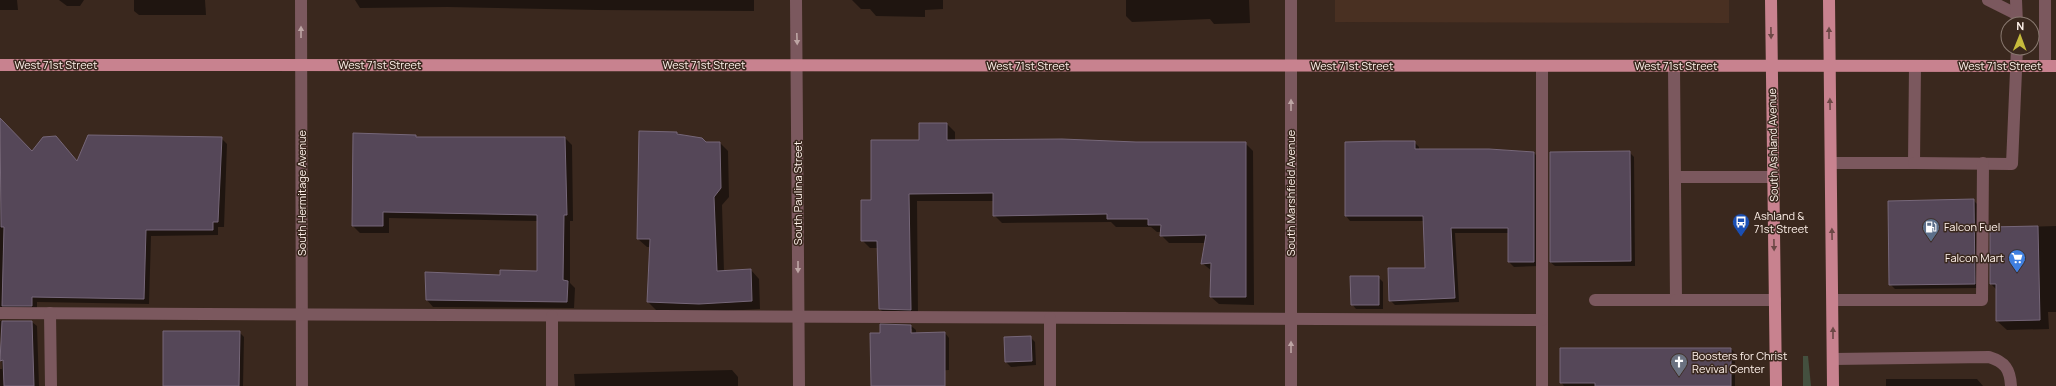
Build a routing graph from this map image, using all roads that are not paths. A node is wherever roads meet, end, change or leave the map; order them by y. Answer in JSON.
{"nodes":[{"id":1,"x":301,"y":0,"type":"edge"},
{"id":2,"x":796,"y":0,"type":"edge"},
{"id":3,"x":1291,"y":0,"type":"edge"},
{"id":4,"x":1771,"y":0,"type":"edge"},
{"id":5,"x":1829,"y":0,"type":"edge"},
{"id":6,"x":1988,"y":0,"type":"edge"},
{"id":7,"x":2016,"y":0,"type":"edge"},
{"id":8,"x":2045,"y":0,"type":"edge"},
{"id":9,"x":2012,"y":16,"type":"edge"},
{"id":10,"x":2016,"y":16,"type":"edge"},
{"id":11,"x":2017,"y":56,"type":"edge"},
{"id":12,"x":0,"y":65,"type":"edge"},
{"id":13,"x":301,"y":65,"type":"junction"},
{"id":14,"x":797,"y":65,"type":"junction"},
{"id":15,"x":2017,"y":65,"type":"junction"},
{"id":16,"x":1291,"y":66,"type":"junction"},
{"id":17,"x":1542,"y":66,"type":"junction"},
{"id":18,"x":1674,"y":66,"type":"junction"},
{"id":19,"x":1772,"y":66,"type":"junction"},
{"id":20,"x":1830,"y":66,"type":"junction"},
{"id":21,"x":1914,"y":66,"type":"junction"},
{"id":22,"x":2050,"y":66,"type":"edge"},
{"id":23,"x":1831,"y":163,"type":"junction"},
{"id":24,"x":1914,"y":163,"type":"junction"},
{"id":25,"x":1983,"y":163,"type":"junction"},
{"id":26,"x":1675,"y":177,"type":"junction"},
{"id":27,"x":1774,"y":177,"type":"junction"},
{"id":28,"x":1595,"y":300,"type":"dead end"},
{"id":29,"x":1676,"y":300,"type":"junction"},
{"id":30,"x":1775,"y":300,"type":"junction"},
{"id":31,"x":1833,"y":300,"type":"junction"},
{"id":32,"x":0,"y":313,"type":"edge"},
{"id":33,"x":50,"y":313,"type":"junction"},
{"id":34,"x":302,"y":314,"type":"junction"},
{"id":35,"x":552,"y":316,"type":"junction"},
{"id":36,"x":798,"y":317,"type":"junction"},
{"id":37,"x":1050,"y":318,"type":"junction"},
{"id":38,"x":1291,"y":319,"type":"junction"},
{"id":39,"x":1542,"y":320,"type":"junction"},
{"id":40,"x":1833,"y":359,"type":"junction"},
{"id":41,"x":51,"y":386,"type":"edge"},
{"id":42,"x":302,"y":386,"type":"edge"},
{"id":43,"x":552,"y":386,"type":"edge"},
{"id":44,"x":799,"y":386,"type":"edge"},
{"id":45,"x":1050,"y":386,"type":"edge"},
{"id":46,"x":1291,"y":386,"type":"edge"},
{"id":47,"x":1542,"y":386,"type":"edge"},
{"id":48,"x":1776,"y":386,"type":"edge"},
{"id":49,"x":1833,"y":386,"type":"edge"},
{"id":50,"x":2011,"y":386,"type":"edge"}],
"edges":[{"from":13,"to":1,"type":"street","name":"South Hermitage Avenue","one_way":true},
{"from":2,"to":14,"type":"street","name":"South Paulina Street","one_way":true},
{"from":3,"to":16,"type":"street","name":"South Marshfield Avenue"},
{"from":4,"to":19,"type":"main road","name":"South Ashland Avenue","one_way":true},
{"from":20,"to":5,"type":"main road","one_way":true},
{"from":6,"to":9,"type":"street"},
{"from":7,"to":10,"type":"street"},
{"from":8,"to":22,"type":"street"},
{"from":11,"to":15,"type":"street"},
{"from":12,"to":13,"type":"main road","name":"West 71st Street"},
{"from":13,"to":14,"type":"main road","name":"West 71st Street"},
{"from":13,"to":34,"type":"street","name":"South Hermitage Avenue"},
{"from":14,"to":16,"type":"main road","name":"West 71st Street"},
{"from":14,"to":36,"type":"street","name":"South Paulina Street","one_way":true},
{"from":15,"to":21,"type":"main road","name":"West 71st Street"},
{"from":15,"to":22,"type":"main road","name":"West 71st Street"},
{"from":15,"to":25,"type":"street"},
{"from":16,"to":17,"type":"main road","name":"West 71st Street"},
{"from":38,"to":16,"type":"street","name":"South Marshfield Avenue","one_way":true},
{"from":17,"to":18,"type":"main road","name":"West 71st Street"},
{"from":17,"to":39,"type":"street"},
{"from":18,"to":19,"type":"main road","name":"West 71st Street"},
{"from":18,"to":26,"type":"street"},
{"from":19,"to":20,"type":"main road","name":"West 71st Street"},
{"from":19,"to":27,"type":"main road","name":"South Ashland Avenue"},
{"from":20,"to":21,"type":"main road","name":"West 71st Street"},
{"from":23,"to":20,"type":"main road","one_way":true},
{"from":21,"to":24,"type":"street"},
{"from":23,"to":24,"type":"street"},
{"from":31,"to":23,"type":"main road","one_way":true},
{"from":24,"to":25,"type":"street"},
{"from":25,"to":31,"type":"street"},
{"from":26,"to":27,"type":"street"},
{"from":26,"to":29,"type":"street"},
{"from":27,"to":30,"type":"main road","name":"South Ashland Avenue","one_way":true},
{"from":28,"to":29,"type":"street"},
{"from":29,"to":30,"type":"street"},
{"from":30,"to":48,"type":"main road","name":"South Ashland Avenue"},
{"from":40,"to":31,"type":"main road","one_way":true},
{"from":32,"to":33,"type":"street"},
{"from":33,"to":34,"type":"street"},
{"from":33,"to":41,"type":"street"},
{"from":34,"to":35,"type":"street"},
{"from":34,"to":42,"type":"street","name":"South Hermitage Avenue"},
{"from":35,"to":36,"type":"street"},
{"from":35,"to":43,"type":"street"},
{"from":36,"to":37,"type":"street"},
{"from":36,"to":44,"type":"street","name":"South Paulina Street"},
{"from":37,"to":38,"type":"street"},
{"from":37,"to":45,"type":"street"},
{"from":38,"to":39,"type":"street"},
{"from":46,"to":38,"type":"street","name":"South Marshfield Avenue","one_way":true},
{"from":39,"to":47,"type":"street"},
{"from":40,"to":49,"type":"main road"},
{"from":40,"to":50,"type":"street"}]}
